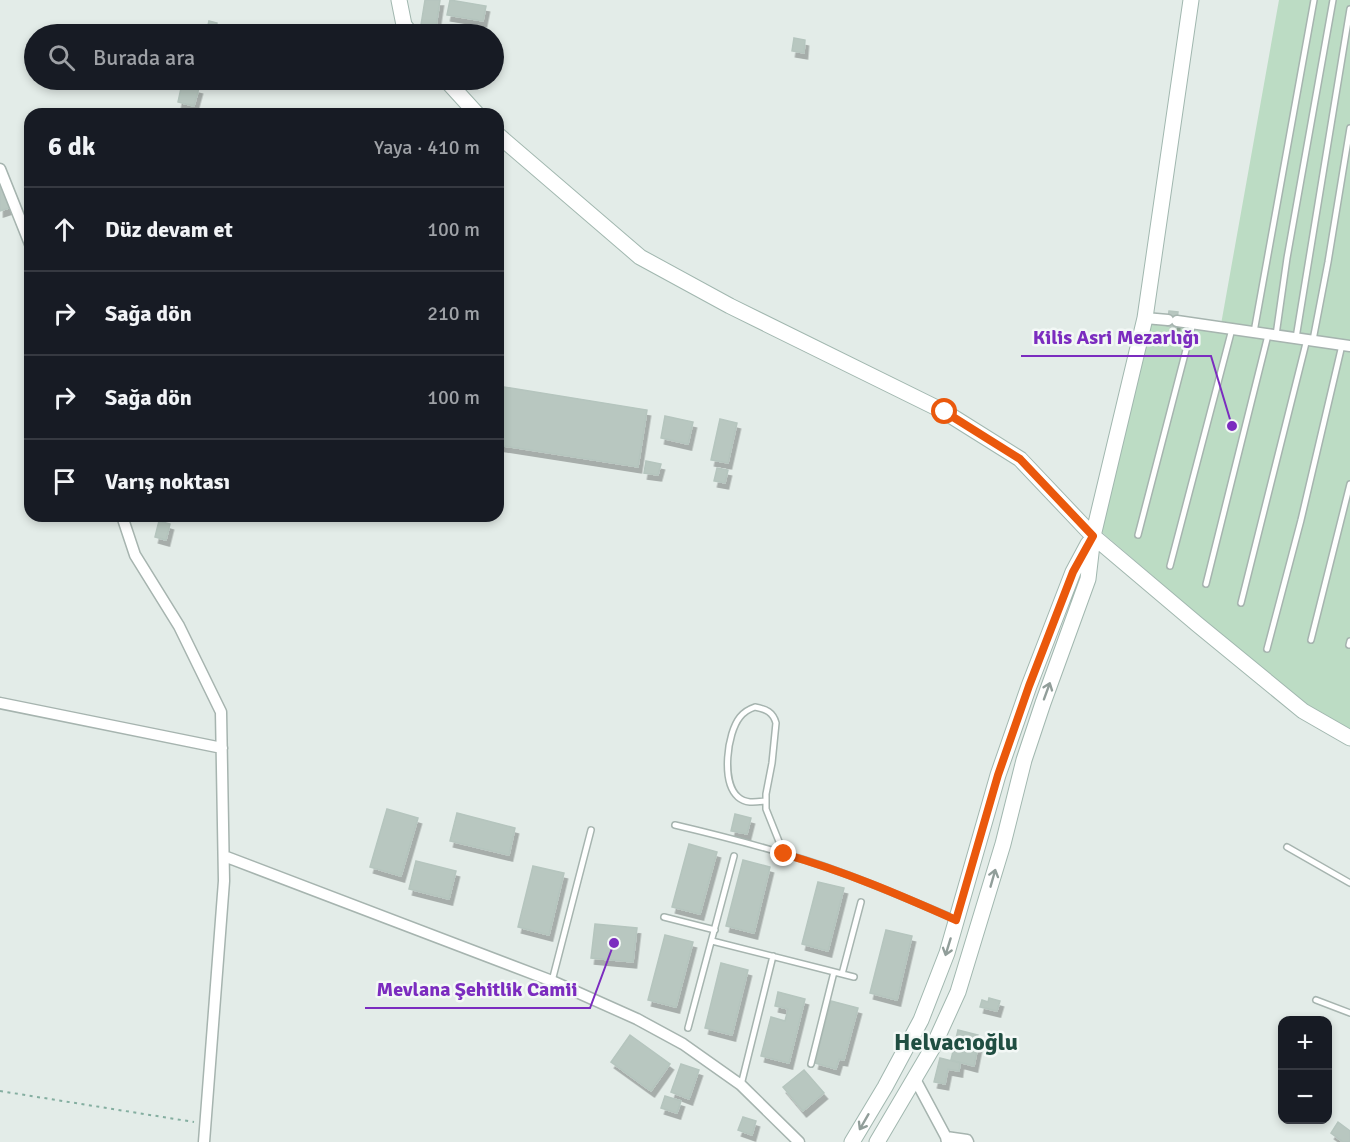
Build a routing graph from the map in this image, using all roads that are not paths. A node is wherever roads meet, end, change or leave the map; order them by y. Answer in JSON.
{"nodes":[{"id":1,"x":399,"y":0,"type":"edge"},
{"id":2,"x":1191,"y":0,"type":"edge"},
{"id":3,"x":1314,"y":0,"type":"edge"},
{"id":4,"x":1333,"y":0,"type":"edge"},
{"id":5,"x":1350,"y":9,"type":"edge"},
{"id":6,"x":404,"y":24,"type":"edge"},
{"id":7,"x":455,"y":90,"type":"edge"},
{"id":8,"x":472,"y":108,"type":"edge"},
{"id":9,"x":1350,"y":128,"type":"edge"},
{"id":10,"x":504,"y":140,"type":"edge"},
{"id":11,"x":0,"y":169,"type":"edge"},
{"id":12,"x":24,"y":229,"type":"edge"},
{"id":13,"x":1144,"y":318,"type":"junction"},
{"id":14,"x":1193,"y":323,"type":"junction"},
{"id":15,"x":1232,"y":329,"type":"junction"},
{"id":16,"x":1254,"y":332,"type":"junction"},
{"id":17,"x":1272,"y":335,"type":"junction"},
{"id":18,"x":1305,"y":339,"type":"junction"},
{"id":19,"x":1348,"y":346,"type":"edge"},
{"id":20,"x":1350,"y":484,"type":"edge"},
{"id":21,"x":124,"y":522,"type":"edge"},
{"id":22,"x":1138,"y":535,"type":"dead end"},
{"id":23,"x":1093,"y":536,"type":"junction"},
{"id":24,"x":1170,"y":566,"type":"dead end"},
{"id":25,"x":1206,"y":584,"type":"dead end"},
{"id":26,"x":1242,"y":603,"type":"dead end"},
{"id":27,"x":1311,"y":640,"type":"dead end"},
{"id":28,"x":1267,"y":649,"type":"dead end"},
{"id":29,"x":0,"y":702,"type":"edge"},
{"id":30,"x":1350,"y":738,"type":"edge"},
{"id":31,"x":222,"y":748,"type":"junction"},
{"id":32,"x":765,"y":801,"type":"junction"},
{"id":33,"x":675,"y":825,"type":"dead end"},
{"id":34,"x":591,"y":830,"type":"dead end"},
{"id":35,"x":1287,"y":848,"type":"dead end"},
{"id":36,"x":784,"y":854,"type":"junction"},
{"id":37,"x":224,"y":856,"type":"junction"},
{"id":38,"x":734,"y":856,"type":"dead end"},
{"id":39,"x":1350,"y":883,"type":"edge"},
{"id":40,"x":861,"y":902,"type":"dead end"},
{"id":41,"x":664,"y":917,"type":"dead end"},
{"id":42,"x":956,"y":920,"type":"junction"},
{"id":43,"x":715,"y":930,"type":"junction"},
{"id":44,"x":712,"y":941,"type":"junction"},
{"id":45,"x":773,"y":956,"type":"junction"},
{"id":46,"x":834,"y":972,"type":"junction"},
{"id":47,"x":842,"y":974,"type":"junction"},
{"id":48,"x":854,"y":977,"type":"dead end"},
{"id":49,"x":552,"y":981,"type":"junction"},
{"id":50,"x":1316,"y":1000,"type":"dead end"},
{"id":51,"x":1350,"y":1013,"type":"edge"},
{"id":52,"x":688,"y":1028,"type":"dead end"},
{"id":53,"x":811,"y":1064,"type":"dead end"},
{"id":54,"x":915,"y":1079,"type":"junction"},
{"id":55,"x":741,"y":1085,"type":"junction"},
{"id":56,"x":947,"y":1139,"type":"edge"},
{"id":57,"x":204,"y":1142,"type":"edge"},
{"id":58,"x":799,"y":1142,"type":"edge"},
{"id":59,"x":852,"y":1142,"type":"edge"},
{"id":60,"x":877,"y":1142,"type":"edge"},
{"id":61,"x":968,"y":1142,"type":"edge"}],
"edges":[{"from":1,"to":6,"type":"street"},
{"from":2,"to":13,"type":"street"},
{"from":3,"to":16,"type":"lane"},
{"from":4,"to":17,"type":"lane"},
{"from":5,"to":18,"type":"lane"},
{"from":7,"to":8,"type":"street"},
{"from":9,"to":18,"type":"lane"},
{"from":10,"to":23,"type":"street"},
{"from":11,"to":12,"type":"street"},
{"from":13,"to":14,"type":"street"},
{"from":13,"to":23,"type":"street"},
{"from":14,"to":15,"type":"street"},
{"from":14,"to":22,"type":"lane"},
{"from":15,"to":16,"type":"street"},
{"from":15,"to":24,"type":"lane"},
{"from":16,"to":17,"type":"street"},
{"from":17,"to":18,"type":"street"},
{"from":17,"to":25,"type":"lane"},
{"from":18,"to":19,"type":"street"},
{"from":18,"to":26,"type":"lane"},
{"from":19,"to":28,"type":"lane"},
{"from":20,"to":27,"type":"lane"},
{"from":21,"to":31,"type":"street"},
{"from":23,"to":30,"type":"street"},
{"from":23,"to":42,"type":"street"},
{"from":54,"to":23,"type":"street","one_way":true},
{"from":29,"to":31,"type":"street"},
{"from":31,"to":37,"type":"street"},
{"from":32,"to":32,"type":"lane"},
{"from":32,"to":36,"type":"lane"},
{"from":33,"to":36,"type":"lane"},
{"from":34,"to":49,"type":"lane"},
{"from":35,"to":39,"type":"lane"},
{"from":36,"to":42,"type":"lane"},
{"from":37,"to":49,"type":"street"},
{"from":37,"to":57,"type":"street"},
{"from":38,"to":43,"type":"lane"},
{"from":40,"to":47,"type":"lane"},
{"from":41,"to":43,"type":"lane"},
{"from":42,"to":59,"type":"street","one_way":true},
{"from":43,"to":44,"type":"lane"},
{"from":44,"to":45,"type":"lane"},
{"from":44,"to":52,"type":"lane"},
{"from":45,"to":46,"type":"lane"},
{"from":45,"to":55,"type":"lane"},
{"from":46,"to":47,"type":"lane"},
{"from":46,"to":53,"type":"lane"},
{"from":47,"to":48,"type":"lane"},
{"from":49,"to":55,"type":"street"},
{"from":50,"to":51,"type":"lane"},
{"from":54,"to":56,"type":"street"},
{"from":54,"to":60,"type":"street"},
{"from":55,"to":58,"type":"street"},
{"from":56,"to":61,"type":"street"}]}
